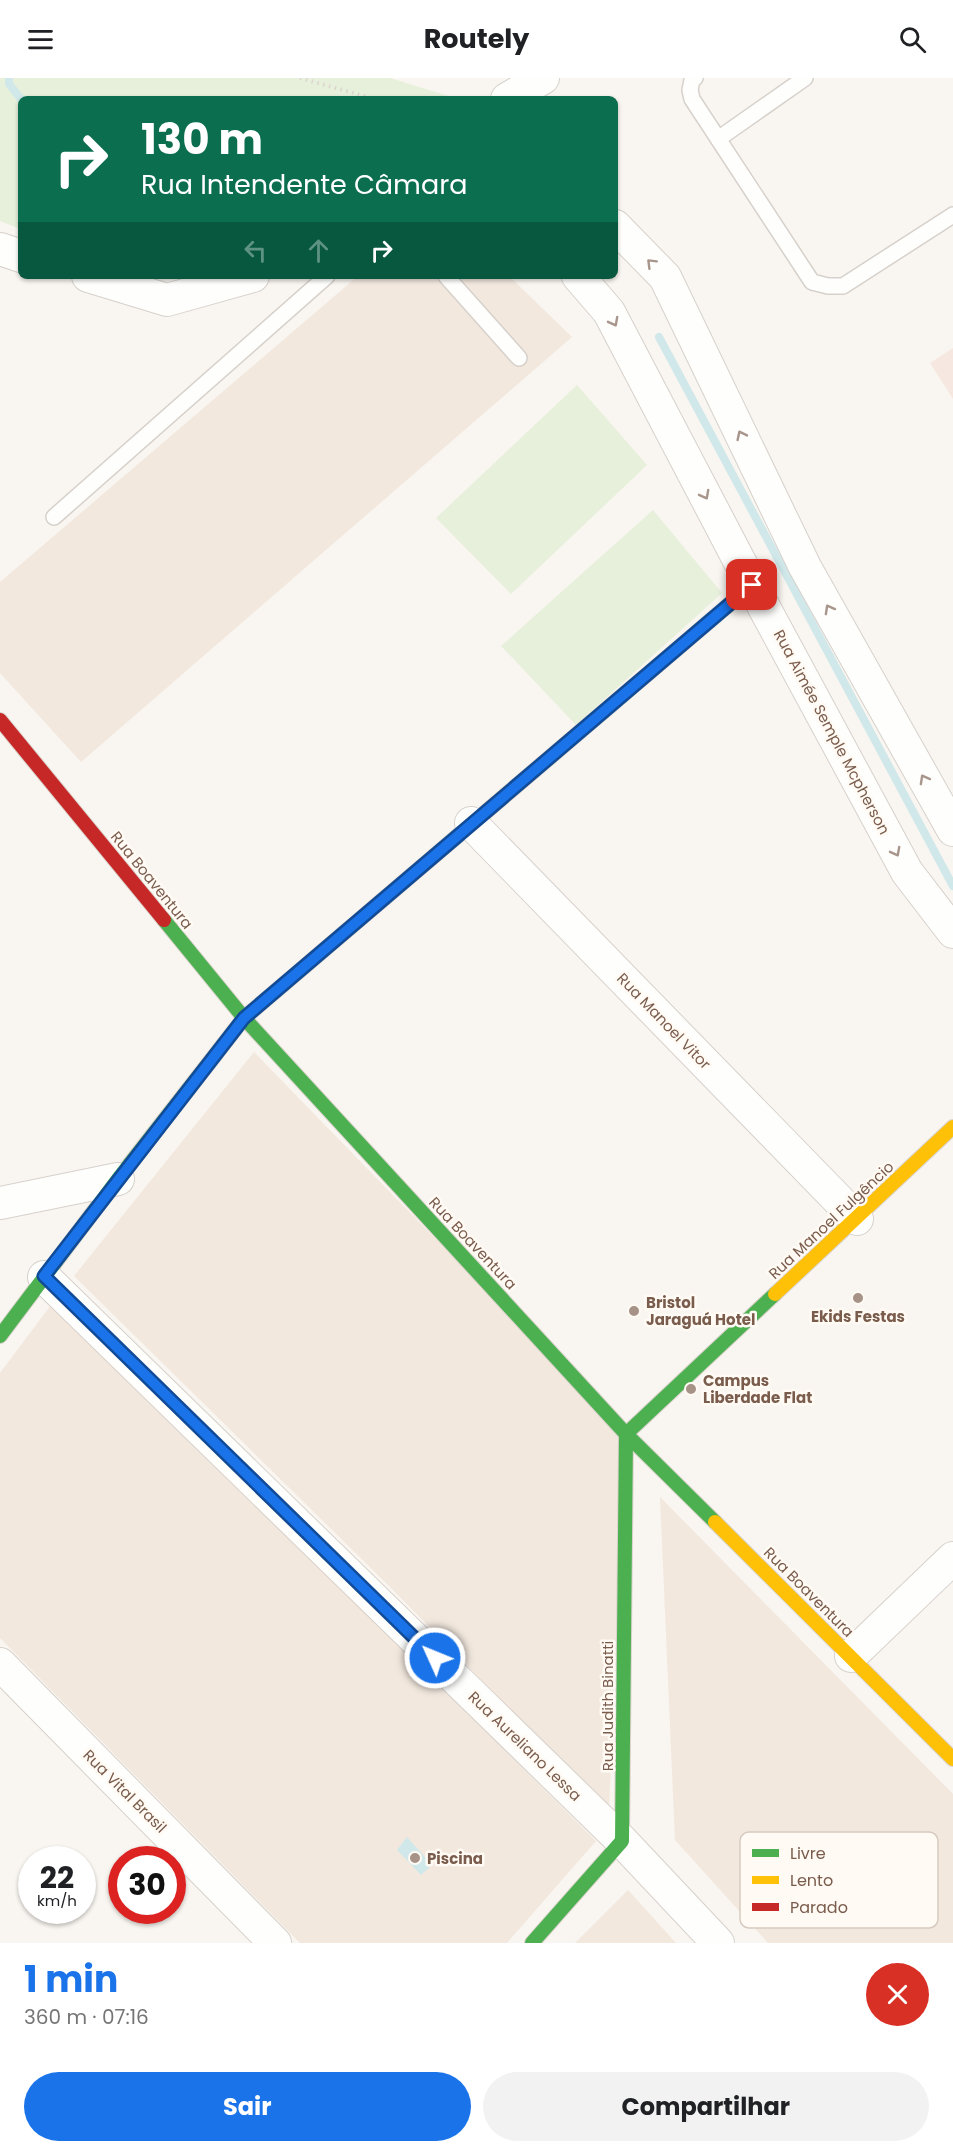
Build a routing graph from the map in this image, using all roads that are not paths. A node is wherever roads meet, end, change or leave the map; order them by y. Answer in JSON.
{"nodes":[{"id":1,"x":543,"y":78,"type":"edge"},
{"id":2,"x":695,"y":78,"type":"edge"},
{"id":3,"x":805,"y":78,"type":"edge"},
{"id":4,"x":512,"y":96,"type":"edge"},
{"id":5,"x":718,"y":139,"type":"junction"},
{"id":6,"x":953,"y":215,"type":"edge"},
{"id":7,"x":618,"y":229,"type":"edge"},
{"id":8,"x":0,"y":249,"type":"edge"},
{"id":9,"x":18,"y":255,"type":"edge"},
{"id":10,"x":98,"y":279,"type":"edge"},
{"id":11,"x":242,"y":279,"type":"edge"},
{"id":12,"x":324,"y":279,"type":"edge"},
{"id":13,"x":449,"y":279,"type":"edge"},
{"id":14,"x":581,"y":279,"type":"edge"},
{"id":15,"x":519,"y":358,"type":"dead end"},
{"id":16,"x":54,"y":517,"type":"dead end"},
{"id":17,"x":752,"y":585,"type":"junction"},
{"id":18,"x":0,"y":720,"type":"edge"},
{"id":19,"x":471,"y":823,"type":"junction"},
{"id":20,"x":953,"y":830,"type":"edge"},
{"id":21,"x":953,"y":932,"type":"edge"},
{"id":22,"x":244,"y":1018,"type":"junction"},
{"id":23,"x":953,"y":1127,"type":"edge"},
{"id":24,"x":118,"y":1179,"type":"junction"},
{"id":25,"x":0,"y":1203,"type":"edge"},
{"id":26,"x":857,"y":1220,"type":"junction"},
{"id":27,"x":44,"y":1276,"type":"junction"},
{"id":28,"x":0,"y":1336,"type":"edge"},
{"id":29,"x":626,"y":1434,"type":"junction"},
{"id":30,"x":953,"y":1558,"type":"edge"},
{"id":31,"x":851,"y":1656,"type":"junction"},
{"id":32,"x":0,"y":1664,"type":"edge"},
{"id":33,"x":953,"y":1759,"type":"edge"},
{"id":34,"x":622,"y":1841,"type":"junction"},
{"id":35,"x":275,"y":1943,"type":"edge"},
{"id":36,"x":532,"y":1943,"type":"edge"},
{"id":37,"x":718,"y":1943,"type":"edge"}],
"edges":[{"from":1,"to":4,"type":"street"},
{"from":2,"to":5,"type":"lane"},
{"from":3,"to":5,"type":"lane"},
{"from":5,"to":6,"type":"lane"},
{"from":20,"to":7,"type":"street","one_way":true},
{"from":8,"to":9,"type":"street"},
{"from":10,"to":11,"type":"street"},
{"from":12,"to":16,"type":"lane"},
{"from":13,"to":15,"type":"lane"},
{"from":14,"to":17,"type":"street","name":"Rua Aimée Semple Mcpherson","one_way":true},
{"from":17,"to":19,"type":"street"},
{"from":17,"to":21,"type":"street","name":"Rua Aimée Semple Mcpherson","one_way":true},
{"from":18,"to":22,"type":"street","name":"Rua Boaventura"},
{"from":19,"to":22,"type":"street"},
{"from":19,"to":26,"type":"street","name":"Rua Manoel Vitor"},
{"from":22,"to":24,"type":"street"},
{"from":22,"to":29,"type":"street","name":"Rua Boaventura"},
{"from":23,"to":26,"type":"street","name":"Rua Manoel Fulgêncio"},
{"from":24,"to":25,"type":"street"},
{"from":24,"to":27,"type":"street"},
{"from":26,"to":29,"type":"street","name":"Rua Manoel Fulgêncio"},
{"from":27,"to":28,"type":"street"},
{"from":27,"to":34,"type":"street","name":"Rua Aureliano Lessa"},
{"from":29,"to":31,"type":"street","name":"Rua Boaventura"},
{"from":29,"to":34,"type":"street","name":"Rua Judith Binatti"},
{"from":30,"to":31,"type":"street"},
{"from":31,"to":33,"type":"street","name":"Rua Boaventura"},
{"from":32,"to":35,"type":"street","name":"Rua Vital Brasil"},
{"from":34,"to":36,"type":"street"},
{"from":34,"to":37,"type":"street","name":"Rua Aureliano Lessa"}]}
